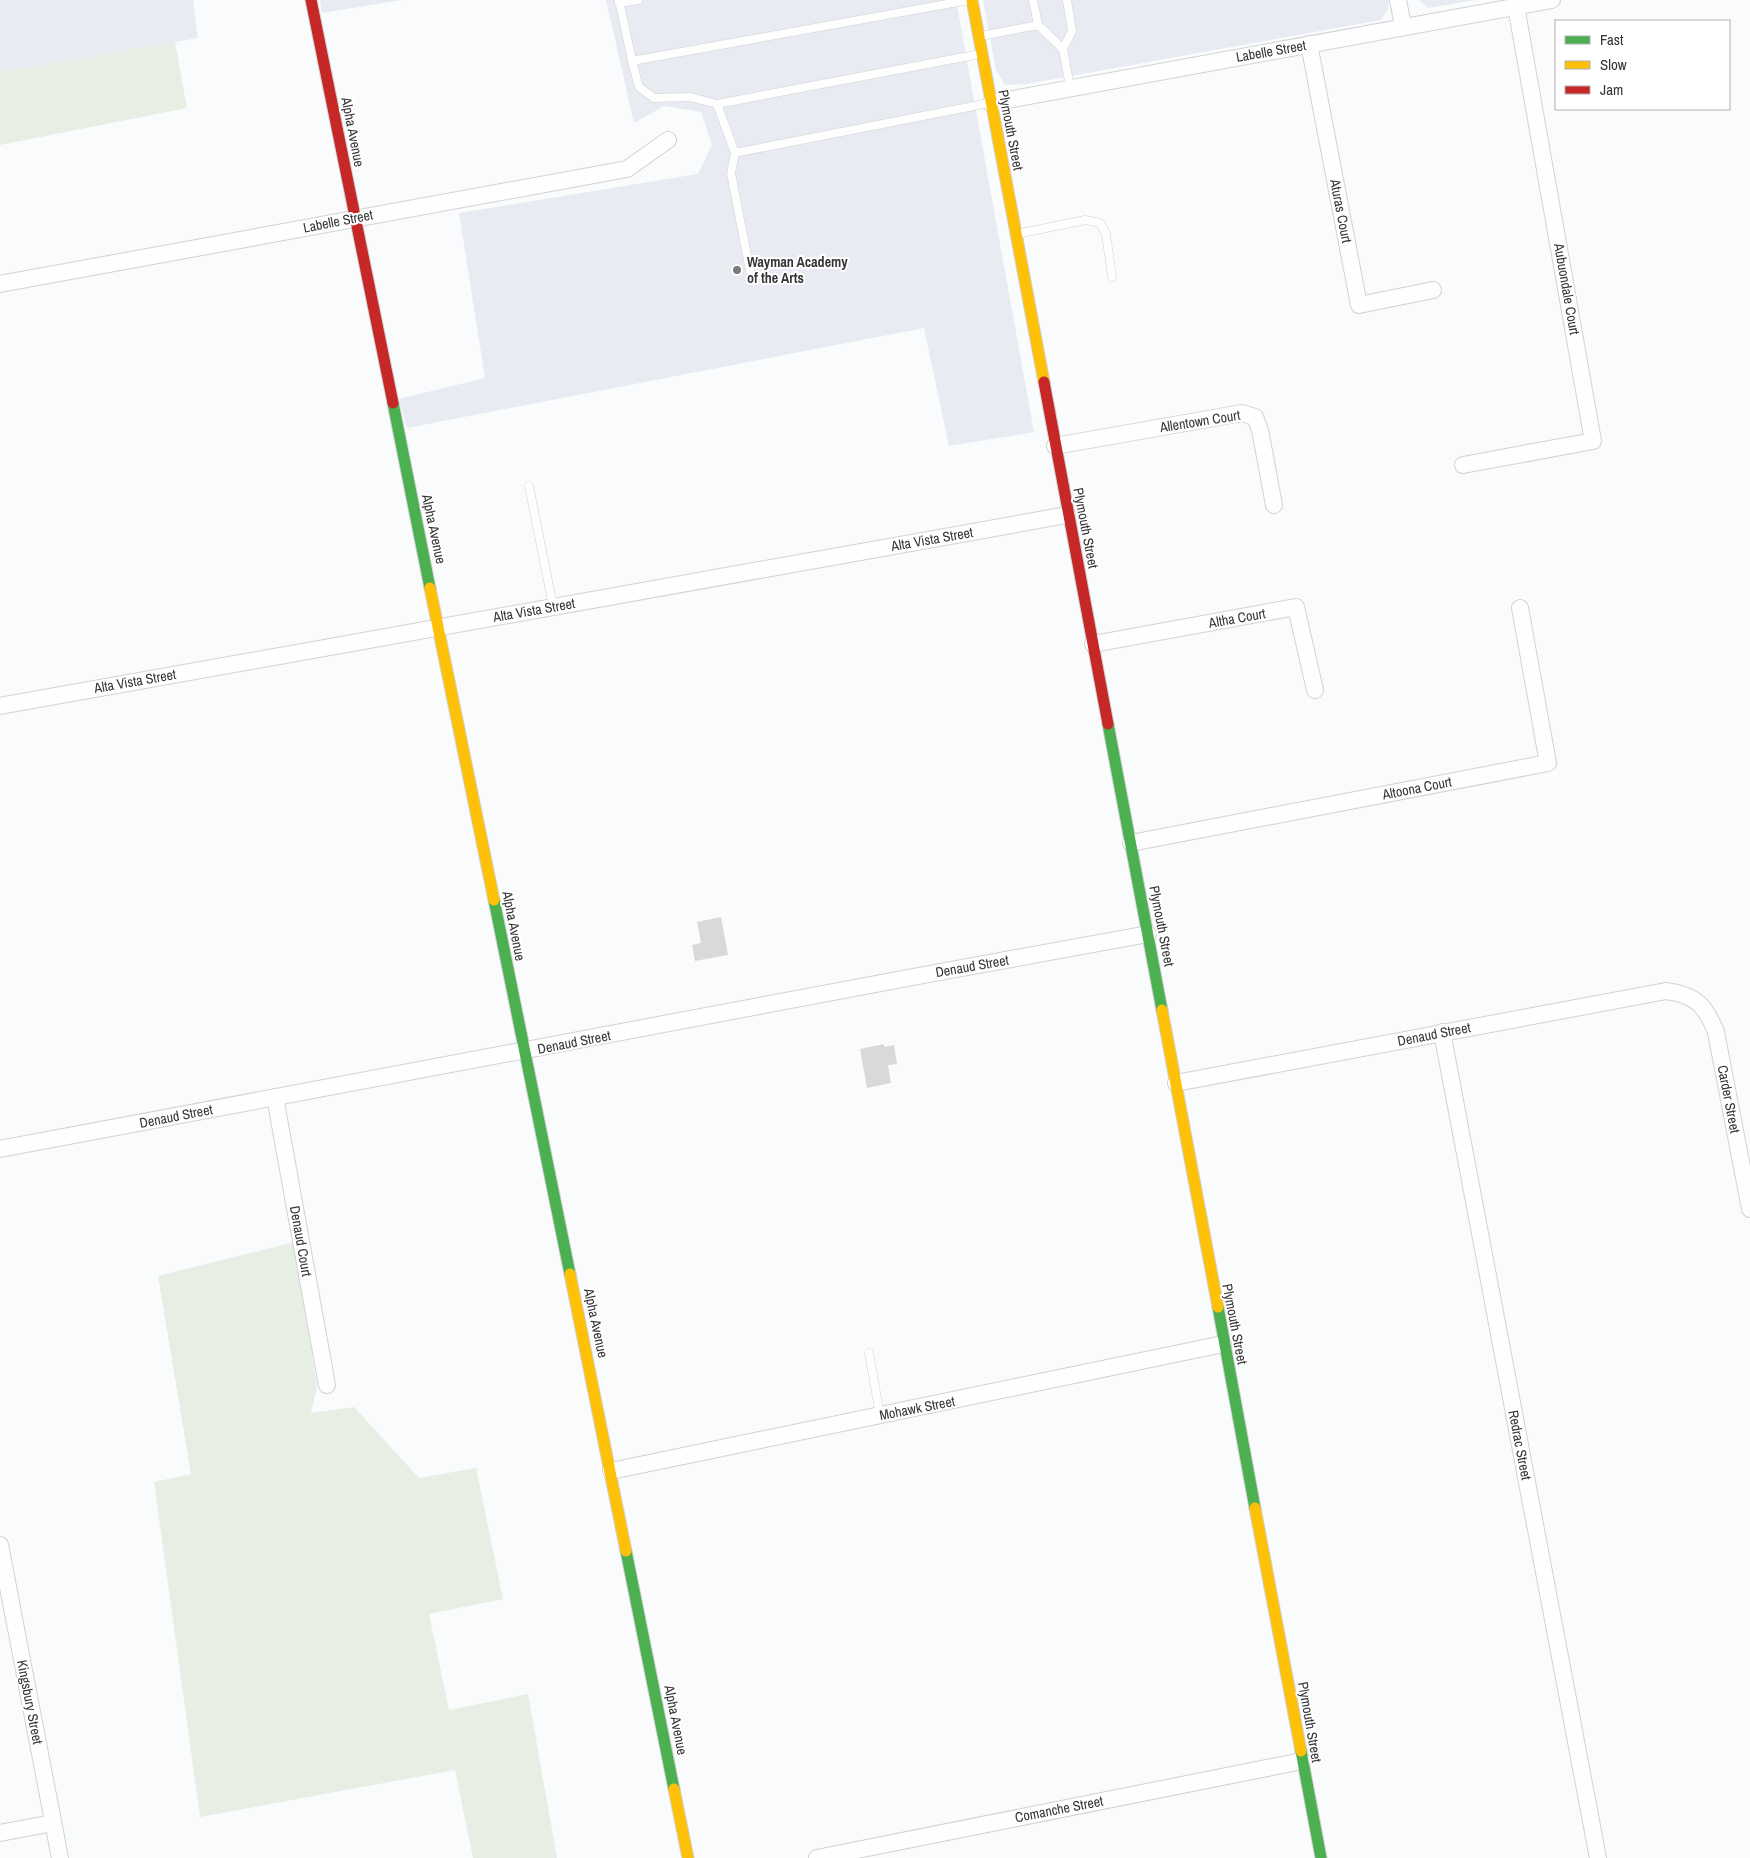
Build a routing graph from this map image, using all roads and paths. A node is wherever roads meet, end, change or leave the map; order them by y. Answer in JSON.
{"nodes":[{"id":1,"x":311,"y":0,"type":"edge"},
{"id":2,"x":638,"y":0,"type":"edge"},
{"id":3,"x":970,"y":0,"type":"edge"},
{"id":4,"x":1033,"y":0,"type":"edge"},
{"id":5,"x":1067,"y":0,"type":"edge"},
{"id":6,"x":1398,"y":0,"type":"edge"},
{"id":7,"x":1552,"y":0,"type":"edge"},
{"id":8,"x":619,"y":2,"type":"edge"},
{"id":9,"x":1516,"y":6,"type":"junction"},
{"id":10,"x":1038,"y":25,"type":"junction"},
{"id":11,"x":1403,"y":26,"type":"junction"},
{"id":12,"x":979,"y":36,"type":"junction"},
{"id":13,"x":1309,"y":44,"type":"junction"},
{"id":14,"x":1063,"y":49,"type":"junction"},
{"id":15,"x":982,"y":54,"type":"junction"},
{"id":16,"x":632,"y":61,"type":"junction"},
{"id":17,"x":1070,"y":87,"type":"junction"},
{"id":18,"x":991,"y":103,"type":"junction"},
{"id":19,"x":717,"y":104,"type":"junction"},
{"id":20,"x":668,"y":140,"type":"dead end"},
{"id":21,"x":736,"y":153,"type":"junction"},
{"id":22,"x":355,"y":218,"type":"junction"},
{"id":23,"x":1015,"y":234,"type":"junction"},
{"id":24,"x":750,"y":271,"type":"dead end"},
{"id":25,"x":1112,"y":277,"type":"dead end"},
{"id":26,"x":0,"y":284,"type":"edge"},
{"id":27,"x":1433,"y":290,"type":"dead end"},
{"id":28,"x":1055,"y":446,"type":"junction"},
{"id":29,"x":1463,"y":466,"type":"dead end"},
{"id":30,"x":529,"y":486,"type":"dead end"},
{"id":31,"x":1274,"y":505,"type":"dead end"},
{"id":32,"x":1067,"y":514,"type":"junction"},
{"id":33,"x":553,"y":606,"type":"junction"},
{"id":34,"x":1520,"y":608,"type":"dead end"},
{"id":35,"x":439,"y":626,"type":"junction"},
{"id":36,"x":1093,"y":644,"type":"junction"},
{"id":37,"x":1315,"y":690,"type":"dead end"},
{"id":38,"x":0,"y":706,"type":"edge"},
{"id":39,"x":1131,"y":843,"type":"junction"},
{"id":40,"x":1148,"y":934,"type":"junction"},
{"id":41,"x":1691,"y":997,"type":"joint"},
{"id":42,"x":1442,"y":1032,"type":"junction"},
{"id":43,"x":524,"y":1051,"type":"junction"},
{"id":44,"x":1176,"y":1083,"type":"junction"},
{"id":45,"x":275,"y":1097,"type":"junction"},
{"id":46,"x":0,"y":1149,"type":"edge"},
{"id":47,"x":1750,"y":1209,"type":"edge"},
{"id":48,"x":1223,"y":1344,"type":"junction"},
{"id":49,"x":869,"y":1353,"type":"dead end"},
{"id":50,"x":327,"y":1385,"type":"dead end"},
{"id":51,"x":880,"y":1415,"type":"junction"},
{"id":52,"x":611,"y":1471,"type":"junction"},
{"id":53,"x":0,"y":1545,"type":"edge"},
{"id":54,"x":1302,"y":1761,"type":"junction"},
{"id":55,"x":53,"y":1823,"type":"junction"},
{"id":56,"x":0,"y":1832,"type":"edge"},
{"id":57,"x":60,"y":1858,"type":"edge"},
{"id":58,"x":688,"y":1858,"type":"edge"},
{"id":59,"x":817,"y":1858,"type":"edge"},
{"id":60,"x":1321,"y":1858,"type":"edge"},
{"id":61,"x":1598,"y":1858,"type":"edge"}],
"edges":[{"from":1,"to":22,"type":"street","name":"Alpha Avenue"},
{"from":2,"to":8,"type":"lane"},
{"from":3,"to":12,"type":"street","name":"Plymouth Street"},
{"from":3,"to":16,"type":"lane"},
{"from":4,"to":10,"type":"lane"},
{"from":5,"to":14,"type":"lane"},
{"from":6,"to":11,"type":"street"},
{"from":7,"to":9,"type":"street","name":"Labelle Street"},
{"from":8,"to":16,"type":"lane"},
{"from":9,"to":11,"type":"street","name":"Labelle Street"},
{"from":9,"to":29,"type":"street","name":"Aubuondale Court"},
{"from":10,"to":12,"type":"lane"},
{"from":10,"to":14,"type":"lane"},
{"from":11,"to":13,"type":"street","name":"Labelle Street"},
{"from":12,"to":15,"type":"street","name":"Plymouth Street"},
{"from":13,"to":17,"type":"street","name":"Labelle Street"},
{"from":13,"to":27,"type":"street","name":"Aturas Court"},
{"from":14,"to":17,"type":"lane"},
{"from":15,"to":18,"type":"street","name":"Plymouth Street"},
{"from":15,"to":19,"type":"lane"},
{"from":16,"to":19,"type":"lane"},
{"from":17,"to":18,"type":"street","name":"Labelle Street"},
{"from":18,"to":21,"type":"lane"},
{"from":18,"to":23,"type":"street","name":"Plymouth Street"},
{"from":19,"to":21,"type":"lane"},
{"from":20,"to":22,"type":"street","name":"Labelle Street"},
{"from":21,"to":24,"type":"lane"},
{"from":22,"to":26,"type":"street","name":"Labelle Street"},
{"from":22,"to":35,"type":"street","name":"Alpha Avenue"},
{"from":23,"to":25,"type":"lane"},
{"from":23,"to":28,"type":"street","name":"Plymouth Street"},
{"from":28,"to":31,"type":"street","name":"Allentown Court"},
{"from":28,"to":32,"type":"street","name":"Plymouth Street"},
{"from":30,"to":33,"type":"lane"},
{"from":32,"to":33,"type":"street","name":"Alta Vista Street"},
{"from":32,"to":36,"type":"street","name":"Plymouth Street"},
{"from":33,"to":35,"type":"street","name":"Alta Vista Street"},
{"from":34,"to":39,"type":"street","name":"Altoona Court"},
{"from":35,"to":38,"type":"street","name":"Alta Vista Street"},
{"from":35,"to":43,"type":"street","name":"Alpha Avenue"},
{"from":36,"to":37,"type":"street","name":"Altha Court"},
{"from":36,"to":39,"type":"street","name":"Plymouth Street"},
{"from":39,"to":40,"type":"street","name":"Plymouth Street"},
{"from":40,"to":43,"type":"street","name":"Denaud Street"},
{"from":40,"to":44,"type":"street","name":"Plymouth Street"},
{"from":41,"to":42,"type":"street","name":"Denaud Street"},
{"from":41,"to":47,"type":"street","name":"Carder Street"},
{"from":42,"to":44,"type":"street","name":"Denaud Street"},
{"from":42,"to":61,"type":"street","name":"Redrac Street"},
{"from":43,"to":45,"type":"street","name":"Denaud Street"},
{"from":43,"to":52,"type":"street","name":"Alpha Avenue"},
{"from":44,"to":48,"type":"street","name":"Plymouth Street"},
{"from":45,"to":46,"type":"street","name":"Denaud Street"},
{"from":45,"to":50,"type":"street","name":"Denaud Court"},
{"from":48,"to":51,"type":"street","name":"Mohawk Street"},
{"from":48,"to":54,"type":"street","name":"Plymouth Street"},
{"from":49,"to":51,"type":"lane"},
{"from":51,"to":52,"type":"street","name":"Mohawk Street"},
{"from":52,"to":58,"type":"street","name":"Alpha Avenue"},
{"from":53,"to":55,"type":"street","name":"Kingsbury Street"},
{"from":54,"to":59,"type":"street","name":"Comanche Street"},
{"from":54,"to":60,"type":"street","name":"Plymouth Street"},
{"from":55,"to":56,"type":"street"},
{"from":55,"to":57,"type":"street","name":"Kingsbury Street"}]}
